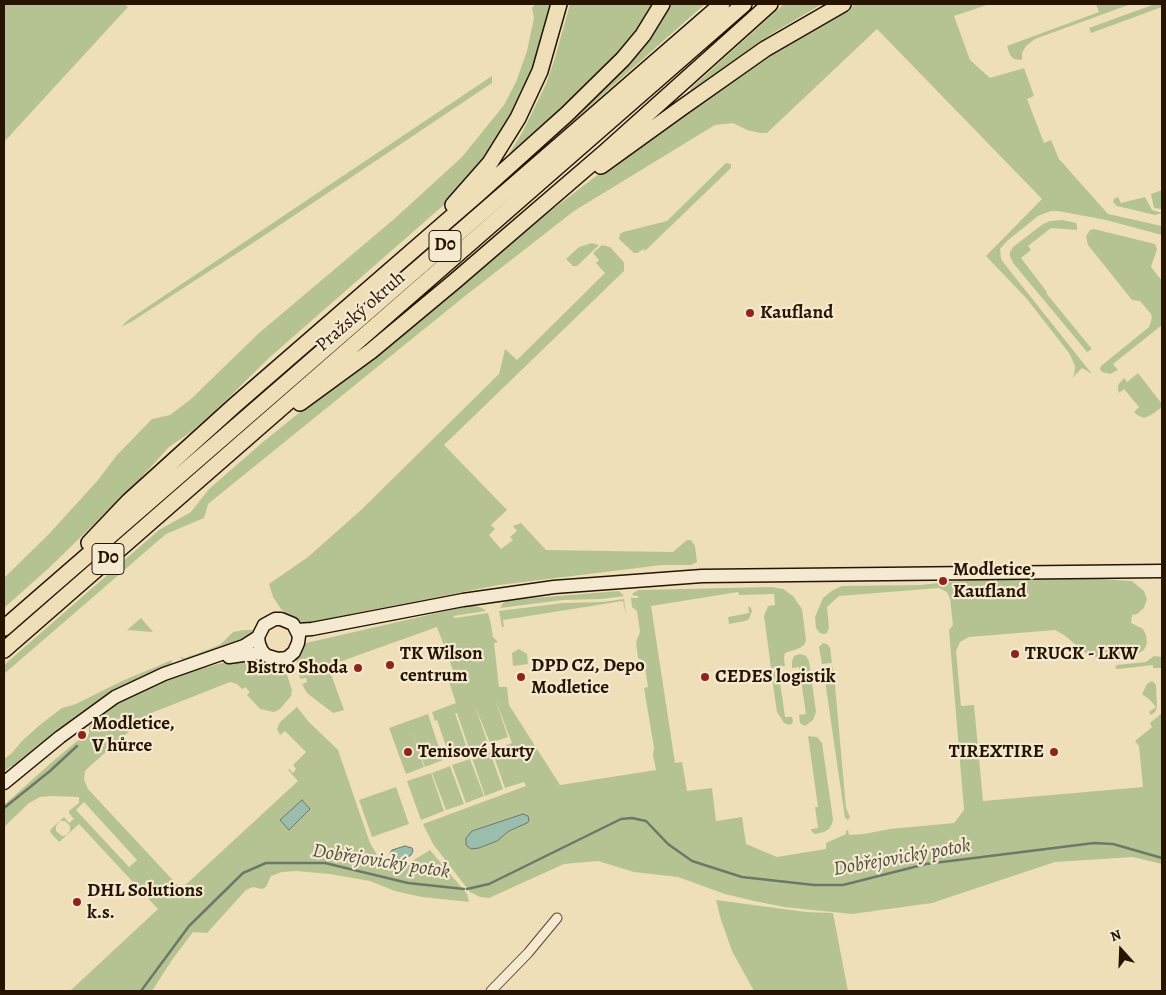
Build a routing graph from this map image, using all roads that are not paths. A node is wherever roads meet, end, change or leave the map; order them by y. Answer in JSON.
{"nodes":[{"id":1,"x":559,"y":4,"type":"edge"},
{"id":2,"x":662,"y":4,"type":"edge"},
{"id":3,"x":722,"y":4,"type":"edge"},
{"id":4,"x":744,"y":4,"type":"edge"},
{"id":5,"x":843,"y":4,"type":"edge"},
{"id":6,"x":767,"y":6,"type":"edge"},
{"id":7,"x":494,"y":247,"type":"junction"},
{"id":8,"x":396,"y":265,"type":"junction"},
{"id":9,"x":213,"y":468,"type":"junction"},
{"id":10,"x":1162,"y":571,"type":"edge"},
{"id":11,"x":38,"y":599,"type":"junction"},
{"id":12,"x":383,"y":615,"type":"junction"},
{"id":13,"x":4,"y":628,"type":"edge"},
{"id":14,"x":297,"y":630,"type":"junction"},
{"id":15,"x":258,"y":637,"type":"junction"},
{"id":16,"x":298,"y":643,"type":"junction"},
{"id":17,"x":4,"y":650,"type":"edge"},
{"id":18,"x":267,"y":656,"type":"junction"},
{"id":19,"x":180,"y":668,"type":"junction"},
{"id":20,"x":4,"y":783,"type":"edge"},
{"id":21,"x":557,"y":918,"type":"dead end"},
{"id":22,"x":491,"y":991,"type":"edge"}],
"edges":[{"from":1,"to":8,"type":"highway"},
{"from":2,"to":8,"type":"highway"},
{"from":3,"to":11,"type":"highway","name":"Pražský okruh","number":"D0"},
{"from":4,"to":9,"type":"highway","name":"Pražský okruh","number":"D0"},
{"from":5,"to":7,"type":"highway"},
{"from":6,"to":7,"type":"highway"},
{"from":7,"to":9,"type":"highway","number":"D0"},
{"from":8,"to":11,"type":"highway"},
{"from":9,"to":17,"type":"highway","name":"Pražský okruh","number":"D0"},
{"from":10,"to":12,"type":"main road"},
{"from":11,"to":13,"type":"highway","name":"Pražský okruh","number":"D0"},
{"from":12,"to":14,"type":"main road"},
{"from":12,"to":16,"type":"main road"},
{"from":14,"to":15,"type":"main road"},
{"from":14,"to":16,"type":"main road"},
{"from":15,"to":18,"type":"main road"},
{"from":15,"to":19,"type":"main road"},
{"from":16,"to":18,"type":"main road"},
{"from":18,"to":19,"type":"main road"},
{"from":19,"to":20,"type":"main road"},
{"from":21,"to":22,"type":"street"}]}
